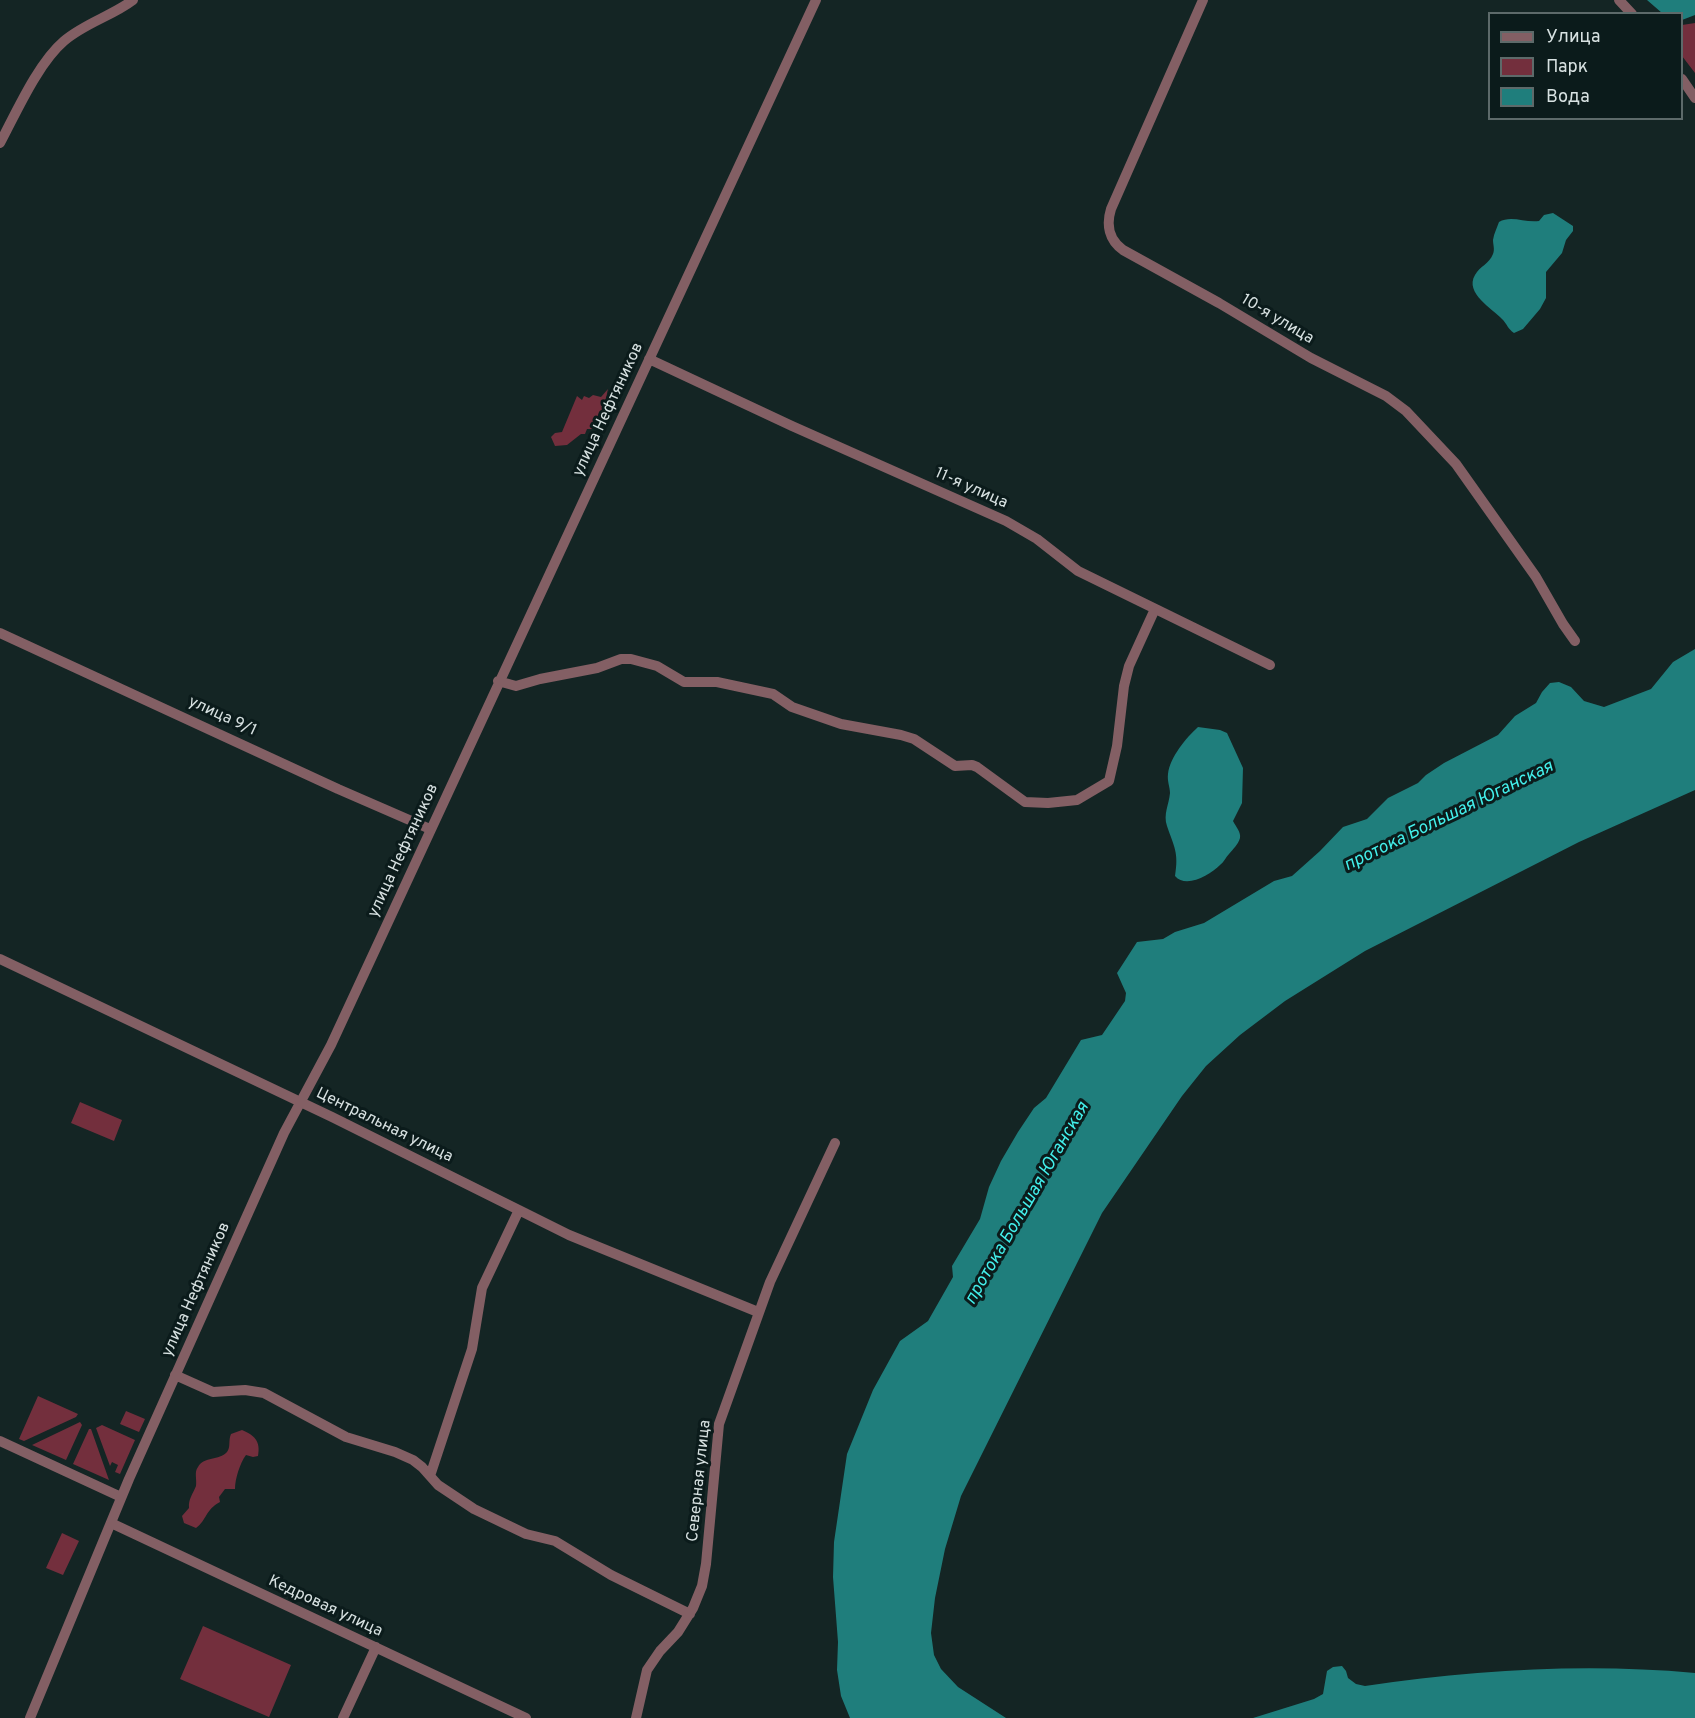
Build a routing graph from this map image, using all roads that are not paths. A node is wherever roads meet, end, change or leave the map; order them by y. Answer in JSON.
{"nodes":[{"id":1,"x":133,"y":0,"type":"edge"},
{"id":2,"x":816,"y":0,"type":"edge"},
{"id":3,"x":1203,"y":0,"type":"edge"},
{"id":4,"x":1619,"y":0,"type":"edge"},
{"id":5,"x":1630,"y":12,"type":"edge"},
{"id":6,"x":1683,"y":80,"type":"edge"},
{"id":7,"x":1695,"y":98,"type":"edge"},
{"id":8,"x":0,"y":143,"type":"edge"},
{"id":9,"x":650,"y":359,"type":"junction"},
{"id":10,"x":1155,"y":609,"type":"junction"},
{"id":11,"x":0,"y":633,"type":"edge"},
{"id":12,"x":1575,"y":640,"type":"dead end"},
{"id":13,"x":1270,"y":665,"type":"dead end"},
{"id":14,"x":498,"y":681,"type":"junction"},
{"id":15,"x":430,"y":829,"type":"junction"},
{"id":16,"x":0,"y":959,"type":"edge"},
{"id":17,"x":300,"y":1102,"type":"junction"},
{"id":18,"x":835,"y":1143,"type":"dead end"},
{"id":19,"x":519,"y":1210,"type":"junction"},
{"id":20,"x":758,"y":1312,"type":"junction"},
{"id":21,"x":175,"y":1376,"type":"junction"},
{"id":22,"x":0,"y":1441,"type":"edge"},
{"id":23,"x":430,"y":1476,"type":"junction"},
{"id":24,"x":121,"y":1497,"type":"junction"},
{"id":25,"x":111,"y":1524,"type":"junction"},
{"id":26,"x":690,"y":1614,"type":"junction"},
{"id":27,"x":376,"y":1647,"type":"junction"},
{"id":28,"x":30,"y":1718,"type":"edge"},
{"id":29,"x":343,"y":1718,"type":"edge"},
{"id":30,"x":526,"y":1718,"type":"edge"},
{"id":31,"x":636,"y":1718,"type":"edge"}],
"edges":[{"from":1,"to":8,"type":"street"},
{"from":2,"to":9,"type":"street","name":"улица Нефтяников"},
{"from":3,"to":12,"type":"street","name":"10-я улица"},
{"from":4,"to":5,"type":"street"},
{"from":6,"to":7,"type":"street"},
{"from":9,"to":10,"type":"street","name":"11-я улица"},
{"from":9,"to":14,"type":"street","name":"улица Нефтяников"},
{"from":10,"to":13,"type":"street","name":"11-я улица"},
{"from":10,"to":14,"type":"street"},
{"from":11,"to":15,"type":"street","name":"улица 9/1"},
{"from":14,"to":15,"type":"street","name":"улица Нефтяников"},
{"from":15,"to":17,"type":"street","name":"улица Нефтяников"},
{"from":16,"to":17,"type":"street","name":"Центральная улица"},
{"from":17,"to":19,"type":"street","name":"Центральная улица"},
{"from":17,"to":21,"type":"street","name":"улица Нефтяников"},
{"from":18,"to":20,"type":"street","name":"Северная улица"},
{"from":19,"to":20,"type":"street","name":"Центральная улица"},
{"from":19,"to":23,"type":"street"},
{"from":20,"to":26,"type":"street","name":"Северная улица"},
{"from":21,"to":23,"type":"street"},
{"from":21,"to":24,"type":"street","name":"улица Нефтяников"},
{"from":22,"to":24,"type":"street"},
{"from":23,"to":26,"type":"street"},
{"from":24,"to":25,"type":"street","name":"улица Нефтяников"},
{"from":25,"to":27,"type":"street","name":"Кедровая улица"},
{"from":25,"to":28,"type":"street","name":"улица Нефтяников"},
{"from":26,"to":31,"type":"street","name":"Северная улица"},
{"from":27,"to":29,"type":"street"},
{"from":27,"to":30,"type":"street","name":"Кедровая улица"}]}
